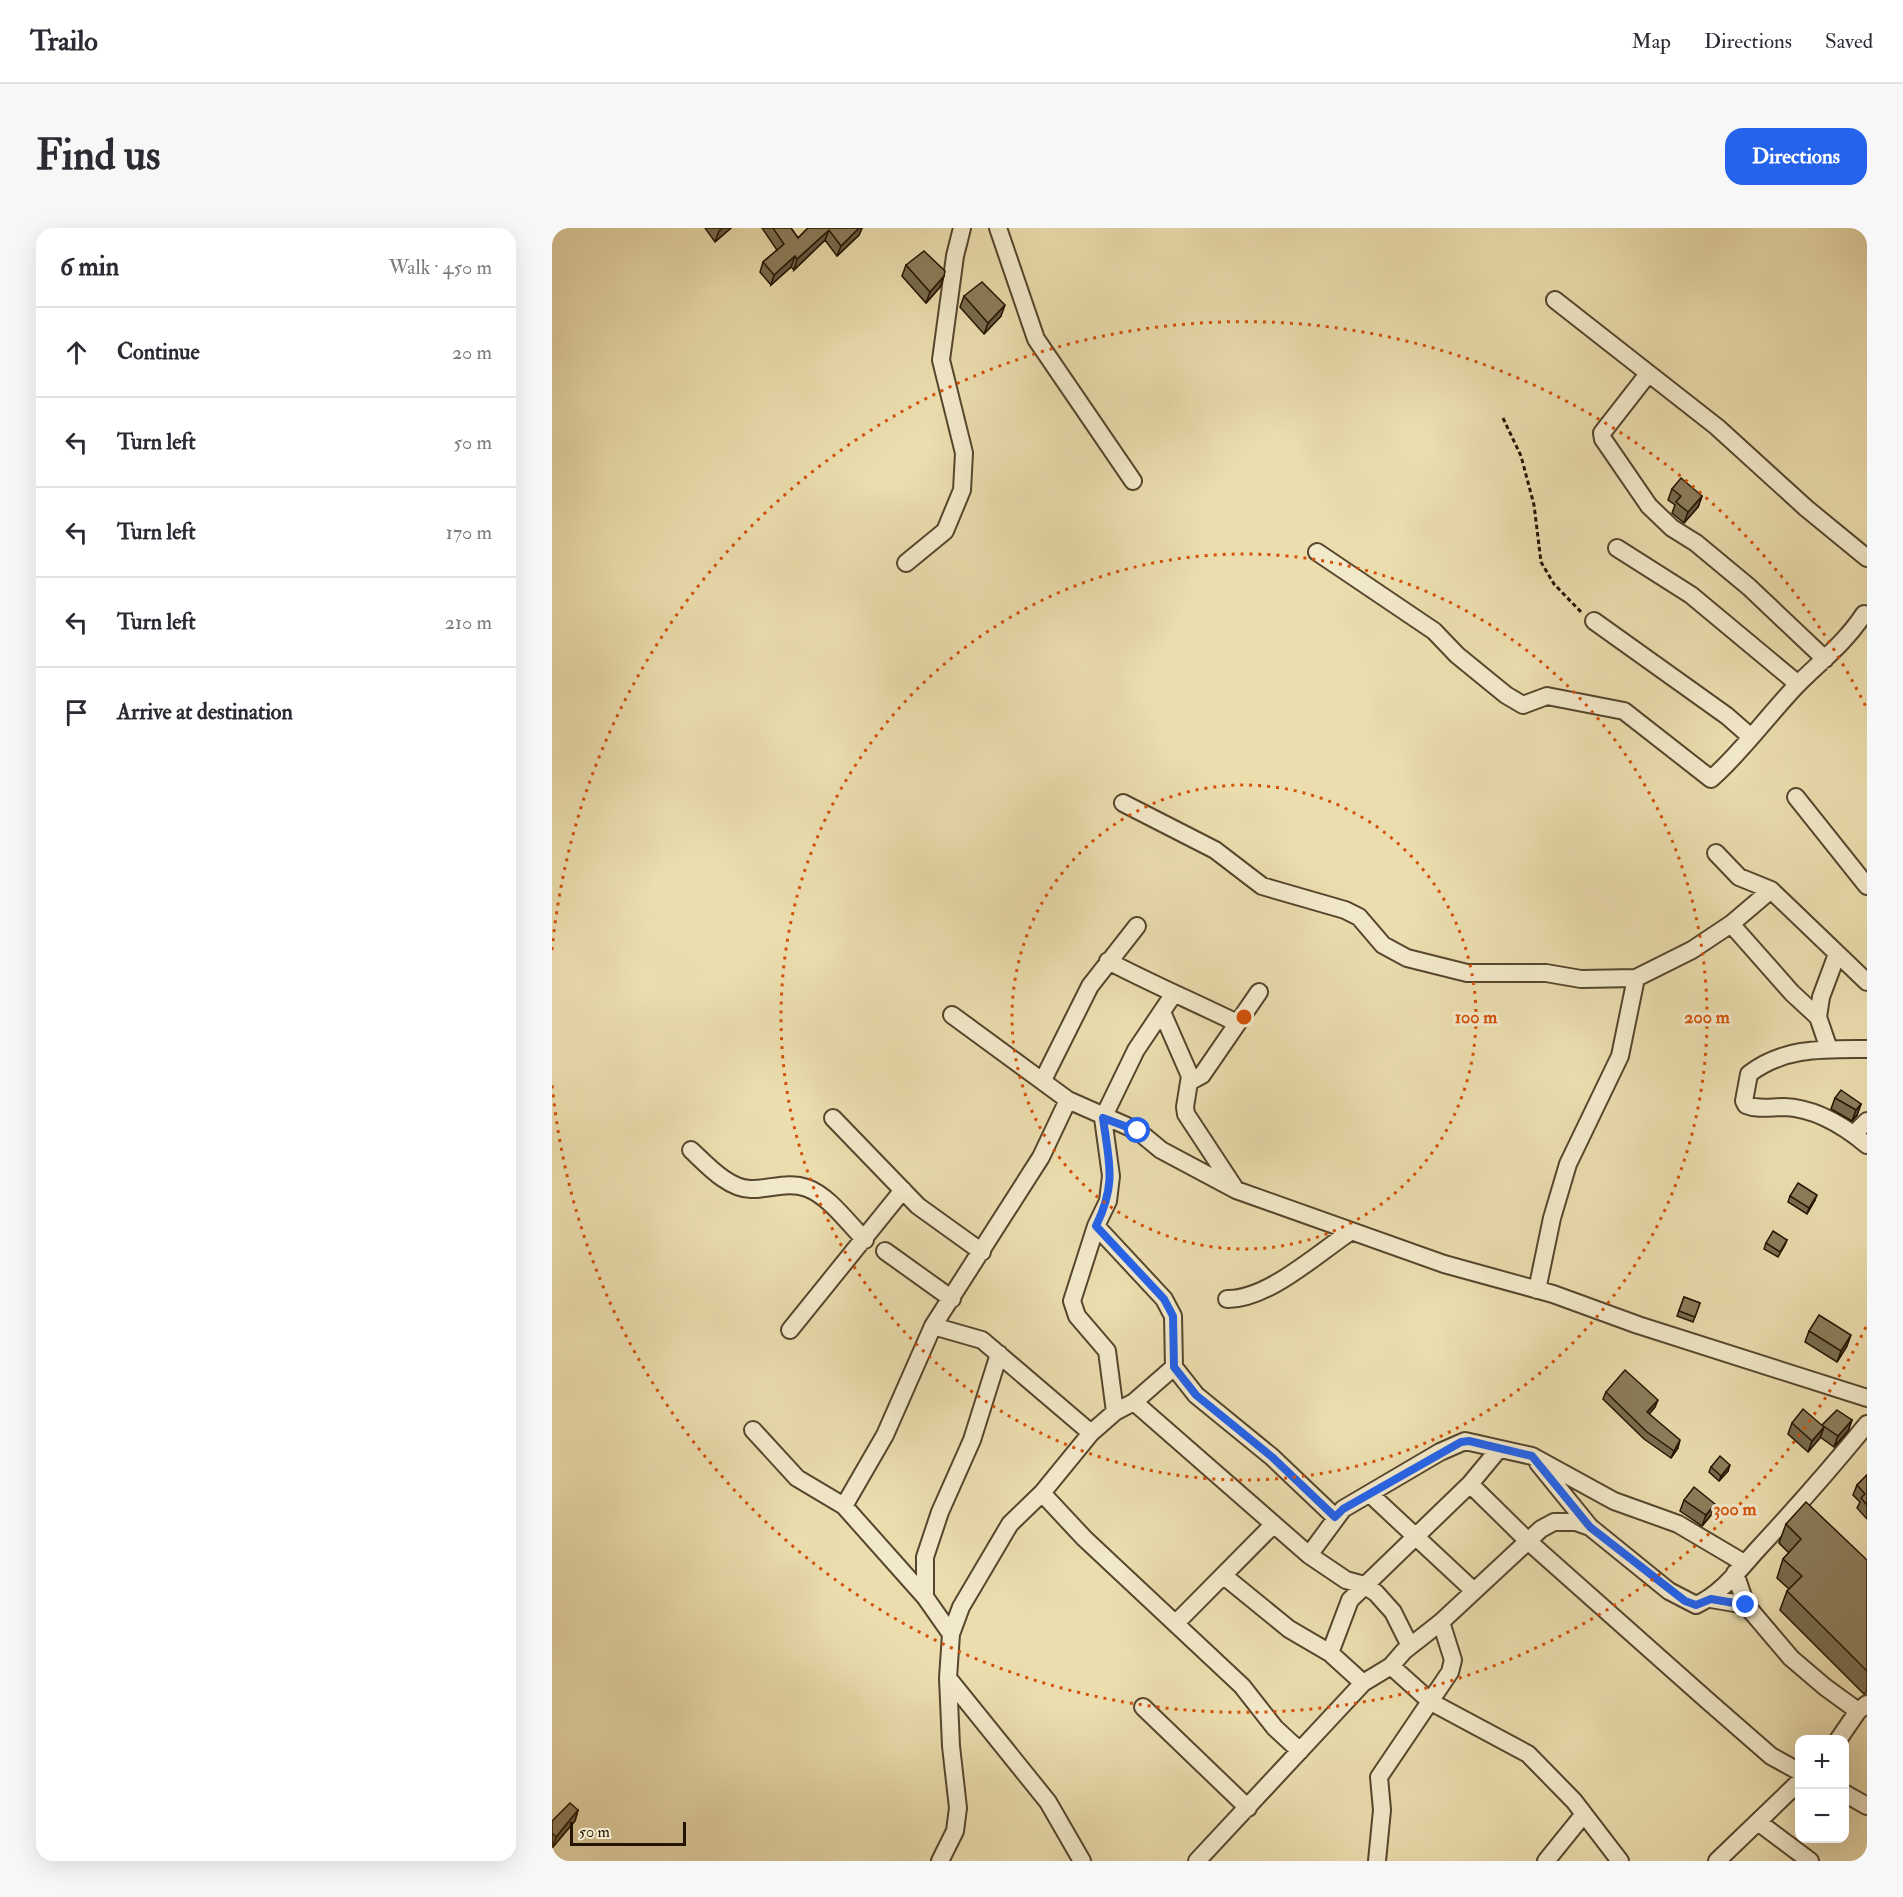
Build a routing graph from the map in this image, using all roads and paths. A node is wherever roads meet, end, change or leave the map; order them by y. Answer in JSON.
{"nodes":[{"id":1,"x":962,"y":228,"type":"edge"},
{"id":2,"x":998,"y":228,"type":"edge"},
{"id":3,"x":1555,"y":300,"type":"dead end"},
{"id":4,"x":1648,"y":374,"type":"junction"},
{"id":5,"x":1503,"y":418,"type":"dead end"},
{"id":6,"x":1133,"y":481,"type":"dead end"},
{"id":7,"x":1617,"y":548,"type":"dead end"},
{"id":8,"x":1317,"y":552,"type":"dead end"},
{"id":9,"x":1867,"y":558,"type":"edge"},
{"id":10,"x":906,"y":563,"type":"dead end"},
{"id":11,"x":1866,"y":614,"type":"edge"},
{"id":12,"x":1594,"y":621,"type":"joint"},
{"id":13,"x":1825,"y":659,"type":"junction"},
{"id":14,"x":1798,"y":684,"type":"junction"},
{"id":15,"x":1751,"y":737,"type":"junction"},
{"id":16,"x":1796,"y":797,"type":"dead end"},
{"id":17,"x":1124,"y":803,"type":"dead end"},
{"id":18,"x":1716,"y":853,"type":"dead end"},
{"id":19,"x":1867,"y":886,"type":"edge"},
{"id":20,"x":1771,"y":890,"type":"junction"},
{"id":21,"x":1731,"y":924,"type":"junction"},
{"id":22,"x":1137,"y":926,"type":"dead end"},
{"id":23,"x":1837,"y":954,"type":"junction"},
{"id":24,"x":1108,"y":961,"type":"junction"},
{"id":25,"x":1636,"y":978,"type":"junction"},
{"id":26,"x":1867,"y":982,"type":"edge"},
{"id":27,"x":1259,"y":992,"type":"dead end"},
{"id":28,"x":1173,"y":995,"type":"junction"},
{"id":29,"x":1162,"y":1012,"type":"junction"},
{"id":30,"x":952,"y":1015,"type":"dead end"},
{"id":31,"x":1818,"y":1017,"type":"junction"},
{"id":32,"x":1237,"y":1023,"type":"junction"},
{"id":33,"x":1829,"y":1049,"type":"junction"},
{"id":34,"x":1867,"y":1049,"type":"edge"},
{"id":35,"x":1043,"y":1080,"type":"junction"},
{"id":36,"x":1191,"y":1082,"type":"junction"},
{"id":37,"x":1068,"y":1101,"type":"junction"},
{"id":38,"x":833,"y":1118,"type":"dead end"},
{"id":39,"x":1103,"y":1118,"type":"junction"},
{"id":40,"x":1867,"y":1122,"type":"edge"},
{"id":41,"x":1854,"y":1134,"type":"junction"},
{"id":42,"x":1867,"y":1145,"type":"edge"},
{"id":43,"x":691,"y":1150,"type":"dead end"},
{"id":44,"x":903,"y":1190,"type":"junction"},
{"id":45,"x":1236,"y":1190,"type":"junction"},
{"id":46,"x":1096,"y":1226,"type":"junction"},
{"id":47,"x":1350,"y":1232,"type":"junction"},
{"id":48,"x":865,"y":1240,"type":"junction"},
{"id":49,"x":885,"y":1251,"type":"dead end"},
{"id":50,"x":982,"y":1252,"type":"junction"},
{"id":51,"x":1537,"y":1290,"type":"junction"},
{"id":52,"x":952,"y":1299,"type":"junction"},
{"id":53,"x":1227,"y":1299,"type":"dead end"},
{"id":54,"x":933,"y":1326,"type":"junction"},
{"id":55,"x":790,"y":1330,"type":"dead end"},
{"id":56,"x":999,"y":1354,"type":"junction"},
{"id":57,"x":1174,"y":1367,"type":"junction"},
{"id":58,"x":1867,"y":1398,"type":"edge"},
{"id":59,"x":1134,"y":1402,"type":"junction"},
{"id":60,"x":1115,"y":1412,"type":"junction"},
{"id":61,"x":1867,"y":1424,"type":"edge"},
{"id":62,"x":753,"y":1430,"type":"dead end"},
{"id":63,"x":1091,"y":1433,"type":"junction"},
{"id":64,"x":1499,"y":1449,"type":"junction"},
{"id":65,"x":1532,"y":1456,"type":"junction"},
{"id":66,"x":1470,"y":1484,"type":"junction"},
{"id":67,"x":1042,"y":1493,"type":"junction"},
{"id":68,"x":1370,"y":1494,"type":"junction"},
{"id":69,"x":844,"y":1506,"type":"junction"},
{"id":70,"x":1335,"y":1517,"type":"junction"},
{"id":71,"x":1272,"y":1526,"type":"junction"},
{"id":72,"x":1590,"y":1527,"type":"junction"},
{"id":73,"x":1417,"y":1536,"type":"junction"},
{"id":74,"x":1529,"y":1542,"type":"junction"},
{"id":75,"x":1308,"y":1556,"type":"junction"},
{"id":76,"x":1740,"y":1568,"type":"junction"},
{"id":77,"x":1224,"y":1576,"type":"junction"},
{"id":78,"x":1364,"y":1585,"type":"junction"},
{"id":79,"x":1474,"y":1591,"type":"junction"},
{"id":80,"x":925,"y":1598,"type":"junction"},
{"id":81,"x":1711,"y":1599,"type":"junction"},
{"id":82,"x":1746,"y":1605,"type":"junction"},
{"id":83,"x":1441,"y":1622,"type":"junction"},
{"id":84,"x":1176,"y":1623,"type":"junction"},
{"id":85,"x":951,"y":1634,"type":"junction"},
{"id":86,"x":1410,"y":1646,"type":"junction"},
{"id":87,"x":1330,"y":1653,"type":"junction"},
{"id":88,"x":1391,"y":1666,"type":"junction"},
{"id":89,"x":948,"y":1678,"type":"junction"},
{"id":90,"x":1363,"y":1683,"type":"junction"},
{"id":91,"x":1431,"y":1702,"type":"junction"},
{"id":92,"x":1143,"y":1707,"type":"dead end"},
{"id":93,"x":1863,"y":1707,"type":"edge"},
{"id":94,"x":1842,"y":1735,"type":"edge"},
{"id":95,"x":1300,"y":1750,"type":"junction"},
{"id":96,"x":1795,"y":1769,"type":"edge"},
{"id":97,"x":1795,"y":1786,"type":"edge"},
{"id":98,"x":1849,"y":1795,"type":"edge"},
{"id":99,"x":1867,"y":1806,"type":"edge"},
{"id":100,"x":1248,"y":1808,"type":"junction"},
{"id":101,"x":1584,"y":1814,"type":"junction"},
{"id":102,"x":1758,"y":1822,"type":"junction"},
{"id":103,"x":1723,"y":1859,"type":"edge"},
{"id":104,"x":940,"y":1861,"type":"edge"},
{"id":105,"x":1082,"y":1861,"type":"edge"},
{"id":106,"x":1197,"y":1861,"type":"edge"},
{"id":107,"x":1377,"y":1861,"type":"edge"},
{"id":108,"x":1546,"y":1861,"type":"edge"},
{"id":109,"x":1620,"y":1861,"type":"edge"},
{"id":110,"x":1810,"y":1861,"type":"edge"}],
"edges":[{"from":1,"to":10,"type":"street"},
{"from":2,"to":6,"type":"street"},
{"from":3,"to":4,"type":"street"},
{"from":4,"to":9,"type":"street"},
{"from":4,"to":13,"type":"street"},
{"from":5,"to":12,"type":"path"},
{"from":7,"to":14,"type":"street"},
{"from":8,"to":15,"type":"street"},
{"from":11,"to":13,"type":"street"},
{"from":12,"to":15,"type":"street"},
{"from":13,"to":14,"type":"street"},
{"from":14,"to":15,"type":"street"},
{"from":16,"to":19,"type":"street"},
{"from":17,"to":25,"type":"street"},
{"from":18,"to":20,"type":"street"},
{"from":20,"to":21,"type":"street"},
{"from":20,"to":23,"type":"street"},
{"from":21,"to":25,"type":"street"},
{"from":21,"to":31,"type":"street"},
{"from":22,"to":24,"type":"street"},
{"from":23,"to":26,"type":"street"},
{"from":23,"to":31,"type":"street"},
{"from":24,"to":28,"type":"street"},
{"from":24,"to":35,"type":"street"},
{"from":25,"to":51,"type":"street"},
{"from":27,"to":32,"type":"street"},
{"from":28,"to":29,"type":"street"},
{"from":28,"to":32,"type":"street"},
{"from":29,"to":36,"type":"street"},
{"from":29,"to":39,"type":"street"},
{"from":30,"to":35,"type":"street"},
{"from":31,"to":33,"type":"street"},
{"from":32,"to":36,"type":"street"},
{"from":33,"to":34,"type":"street"},
{"from":33,"to":41,"type":"street"},
{"from":35,"to":37,"type":"street"},
{"from":36,"to":45,"type":"street"},
{"from":37,"to":39,"type":"street"},
{"from":37,"to":50,"type":"street"},
{"from":38,"to":44,"type":"street"},
{"from":39,"to":45,"type":"street"},
{"from":39,"to":46,"type":"street"},
{"from":40,"to":41,"type":"street"},
{"from":41,"to":42,"type":"street"},
{"from":43,"to":48,"type":"street"},
{"from":44,"to":48,"type":"street"},
{"from":44,"to":50,"type":"street"},
{"from":45,"to":47,"type":"street"},
{"from":46,"to":57,"type":"street"},
{"from":46,"to":60,"type":"street"},
{"from":47,"to":51,"type":"street"},
{"from":47,"to":53,"type":"street"},
{"from":48,"to":55,"type":"street"},
{"from":49,"to":52,"type":"street"},
{"from":50,"to":52,"type":"street"},
{"from":51,"to":58,"type":"street"},
{"from":52,"to":54,"type":"street"},
{"from":54,"to":56,"type":"street"},
{"from":54,"to":69,"type":"street"},
{"from":56,"to":63,"type":"street"},
{"from":56,"to":80,"type":"street"},
{"from":57,"to":59,"type":"street"},
{"from":57,"to":70,"type":"street"},
{"from":59,"to":60,"type":"street"},
{"from":59,"to":71,"type":"street"},
{"from":60,"to":63,"type":"street"},
{"from":61,"to":76,"type":"street"},
{"from":62,"to":69,"type":"street"},
{"from":63,"to":67,"type":"street"},
{"from":64,"to":65,"type":"street"},
{"from":64,"to":66,"type":"street"},
{"from":64,"to":68,"type":"street"},
{"from":65,"to":72,"type":"street"},
{"from":65,"to":76,"type":"street"},
{"from":66,"to":73,"type":"street"},
{"from":66,"to":74,"type":"street"},
{"from":67,"to":84,"type":"street"},
{"from":67,"to":85,"type":"street"},
{"from":68,"to":70,"type":"street"},
{"from":68,"to":73,"type":"street"},
{"from":69,"to":80,"type":"street"},
{"from":70,"to":75,"type":"street"},
{"from":71,"to":75,"type":"street"},
{"from":71,"to":77,"type":"street"},
{"from":72,"to":74,"type":"street"},
{"from":72,"to":81,"type":"street"},
{"from":73,"to":78,"type":"street"},
{"from":73,"to":79,"type":"street"},
{"from":74,"to":79,"type":"street"},
{"from":74,"to":96,"type":"street"},
{"from":75,"to":78,"type":"street"},
{"from":76,"to":81,"type":"street"},
{"from":76,"to":82,"type":"street"},
{"from":77,"to":84,"type":"street"},
{"from":77,"to":87,"type":"street"},
{"from":78,"to":86,"type":"street"},
{"from":78,"to":87,"type":"street"},
{"from":79,"to":83,"type":"street"},
{"from":80,"to":85,"type":"street"},
{"from":81,"to":82,"type":"street"},
{"from":82,"to":93,"type":"street"},
{"from":83,"to":86,"type":"street"},
{"from":83,"to":91,"type":"street"},
{"from":84,"to":95,"type":"street"},
{"from":85,"to":89,"type":"street"},
{"from":86,"to":88,"type":"street"},
{"from":87,"to":90,"type":"street"},
{"from":88,"to":90,"type":"street"},
{"from":88,"to":91,"type":"street"},
{"from":89,"to":104,"type":"street"},
{"from":89,"to":105,"type":"street"},
{"from":90,"to":95,"type":"street"},
{"from":91,"to":101,"type":"street"},
{"from":91,"to":107,"type":"street"},
{"from":92,"to":100,"type":"street"},
{"from":93,"to":94,"type":"street"},
{"from":95,"to":100,"type":"street"},
{"from":97,"to":102,"type":"street"},
{"from":98,"to":99,"type":"street"},
{"from":100,"to":106,"type":"street"},
{"from":101,"to":108,"type":"street"},
{"from":101,"to":109,"type":"street"},
{"from":102,"to":103,"type":"street"},
{"from":102,"to":110,"type":"street"}]}
